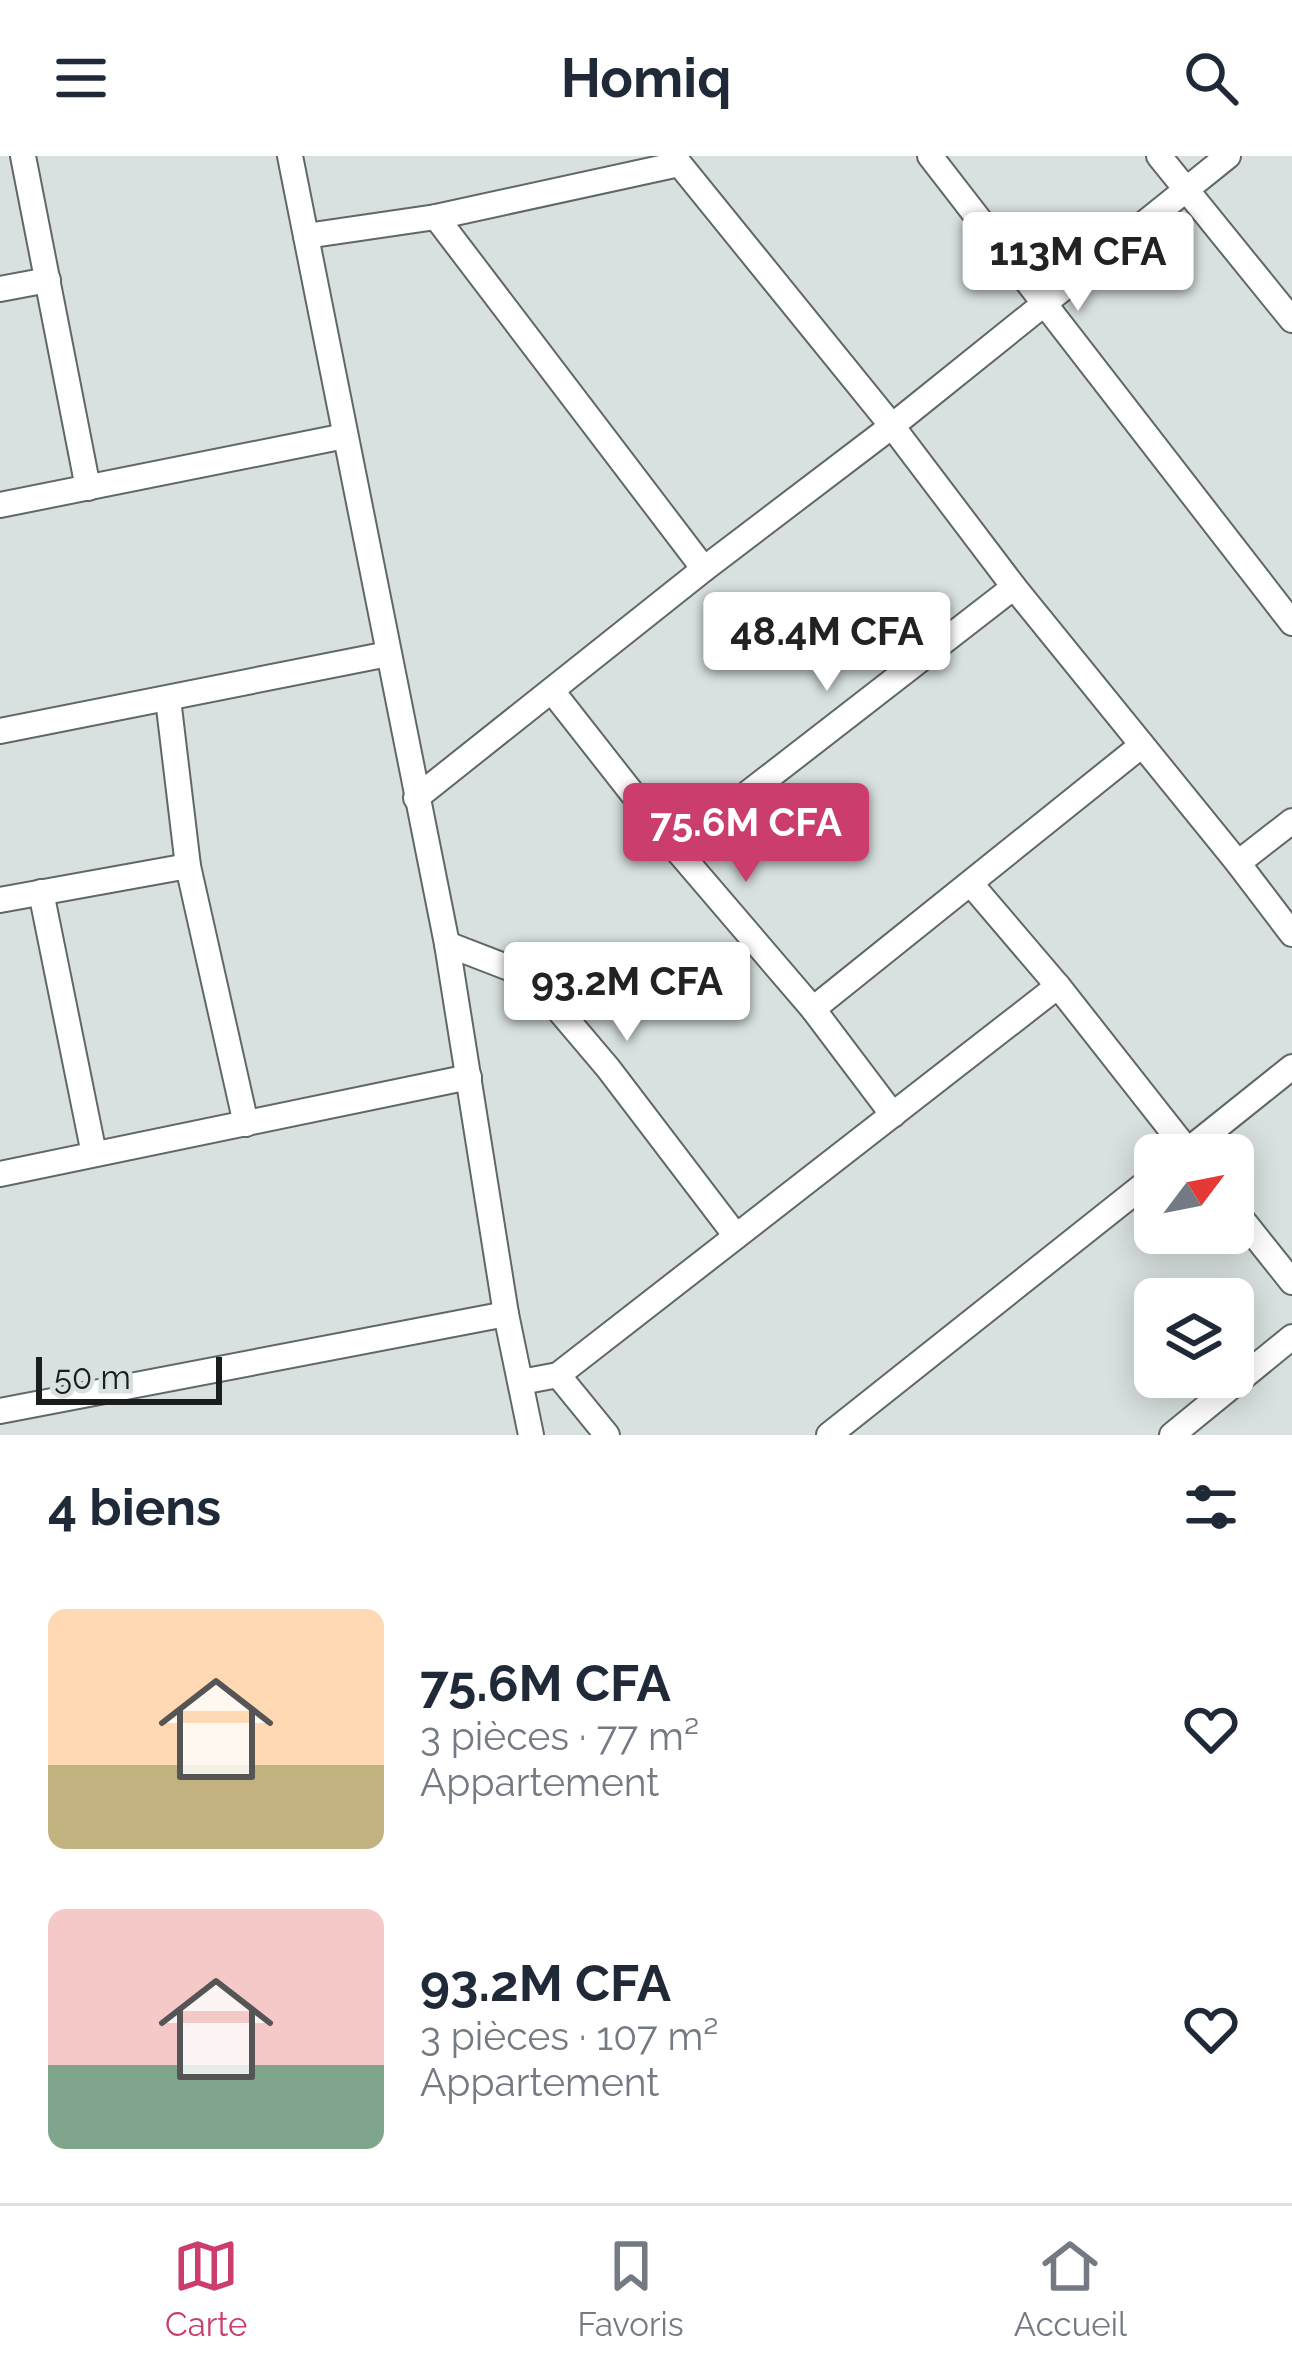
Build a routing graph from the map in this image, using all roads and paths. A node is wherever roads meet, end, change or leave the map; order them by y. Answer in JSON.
{"nodes":[{"id":1,"x":22,"y":156,"type":"edge"},
{"id":2,"x":290,"y":156,"type":"edge"},
{"id":3,"x":930,"y":156,"type":"edge"},
{"id":4,"x":1159,"y":156,"type":"edge"},
{"id":5,"x":1228,"y":156,"type":"edge"},
{"id":6,"x":0,"y":160,"type":"edge"},
{"id":7,"x":676,"y":160,"type":"edge"},
{"id":8,"x":1185,"y":189,"type":"junction"},
{"id":9,"x":436,"y":217,"type":"junction"},
{"id":10,"x":306,"y":236,"type":"junction"},
{"id":11,"x":48,"y":280,"type":"junction"},
{"id":12,"x":0,"y":289,"type":"edge"},
{"id":13,"x":1043,"y":304,"type":"junction"},
{"id":14,"x":1292,"y":320,"type":"edge"},
{"id":15,"x":892,"y":426,"type":"junction"},
{"id":16,"x":345,"y":436,"type":"junction"},
{"id":17,"x":88,"y":488,"type":"junction"},
{"id":18,"x":0,"y":505,"type":"edge"},
{"id":19,"x":704,"y":569,"type":"junction"},
{"id":20,"x":1014,"y":587,"type":"junction"},
{"id":21,"x":1292,"y":623,"type":"edge"},
{"id":22,"x":388,"y":654,"type":"junction"},
{"id":23,"x":553,"y":691,"type":"junction"},
{"id":24,"x":168,"y":700,"type":"junction"},
{"id":25,"x":0,"y":731,"type":"edge"},
{"id":26,"x":1142,"y":745,"type":"junction"},
{"id":27,"x":416,"y":798,"type":"junction"},
{"id":28,"x":1292,"y":821,"type":"edge"},
{"id":29,"x":676,"y":849,"type":"junction"},
{"id":30,"x":1238,"y":863,"type":"junction"},
{"id":31,"x":188,"y":866,"type":"junction"},
{"id":32,"x":971,"y":884,"type":"junction"},
{"id":33,"x":41,"y":892,"type":"junction"},
{"id":34,"x":0,"y":900,"type":"edge"},
{"id":35,"x":1292,"y":934,"type":"edge"},
{"id":36,"x":447,"y":944,"type":"junction"},
{"id":37,"x":1058,"y":986,"type":"junction"},
{"id":38,"x":813,"y":1009,"type":"junction"},
{"id":39,"x":1292,"y":1067,"type":"edge"},
{"id":40,"x":469,"y":1077,"type":"junction"},
{"id":41,"x":893,"y":1115,"type":"junction"},
{"id":42,"x":246,"y":1124,"type":"junction"},
{"id":43,"x":1172,"y":1134,"type":"edge"},
{"id":44,"x":1211,"y":1134,"type":"edge"},
{"id":45,"x":94,"y":1154,"type":"junction"},
{"id":46,"x":0,"y":1174,"type":"edge"},
{"id":47,"x":1134,"y":1194,"type":"edge"},
{"id":48,"x":1254,"y":1234,"type":"edge"},
{"id":49,"x":736,"y":1236,"type":"junction"},
{"id":50,"x":1292,"y":1282,"type":"edge"},
{"id":51,"x":506,"y":1314,"type":"junction"},
{"id":52,"x":1292,"y":1337,"type":"edge"},
{"id":53,"x":558,"y":1375,"type":"junction"},
{"id":54,"x":521,"y":1382,"type":"junction"},
{"id":55,"x":0,"y":1412,"type":"edge"},
{"id":56,"x":531,"y":1435,"type":"edge"},
{"id":57,"x":607,"y":1435,"type":"edge"},
{"id":58,"x":829,"y":1435,"type":"edge"},
{"id":59,"x":1172,"y":1435,"type":"edge"}],
"edges":[{"from":1,"to":6,"type":"street"},
{"from":1,"to":11,"type":"street"},
{"from":2,"to":10,"type":"street"},
{"from":3,"to":13,"type":"street"},
{"from":4,"to":8,"type":"street"},
{"from":5,"to":8,"type":"street"},
{"from":7,"to":9,"type":"street"},
{"from":7,"to":15,"type":"street"},
{"from":8,"to":13,"type":"street"},
{"from":8,"to":14,"type":"street"},
{"from":9,"to":10,"type":"street"},
{"from":9,"to":19,"type":"street"},
{"from":10,"to":16,"type":"street"},
{"from":11,"to":12,"type":"street"},
{"from":11,"to":17,"type":"street"},
{"from":13,"to":15,"type":"street"},
{"from":13,"to":21,"type":"street"},
{"from":15,"to":19,"type":"street"},
{"from":15,"to":20,"type":"street"},
{"from":16,"to":17,"type":"street"},
{"from":16,"to":22,"type":"street"},
{"from":17,"to":18,"type":"street"},
{"from":19,"to":23,"type":"street"},
{"from":20,"to":26,"type":"street"},
{"from":20,"to":29,"type":"street"},
{"from":22,"to":24,"type":"street"},
{"from":22,"to":27,"type":"street"},
{"from":23,"to":27,"type":"street"},
{"from":23,"to":29,"type":"street"},
{"from":24,"to":25,"type":"street"},
{"from":24,"to":31,"type":"street"},
{"from":26,"to":30,"type":"street"},
{"from":26,"to":32,"type":"street"},
{"from":27,"to":36,"type":"street"},
{"from":28,"to":30,"type":"street"},
{"from":29,"to":38,"type":"street"},
{"from":30,"to":35,"type":"street"},
{"from":31,"to":33,"type":"street"},
{"from":31,"to":42,"type":"street"},
{"from":32,"to":37,"type":"street"},
{"from":32,"to":38,"type":"street"},
{"from":33,"to":34,"type":"street"},
{"from":33,"to":45,"type":"street"},
{"from":36,"to":40,"type":"street"},
{"from":36,"to":49,"type":"street"},
{"from":37,"to":41,"type":"street"},
{"from":37,"to":43,"type":"street"},
{"from":38,"to":41,"type":"street"},
{"from":39,"to":44,"type":"street"},
{"from":40,"to":42,"type":"street"},
{"from":40,"to":51,"type":"street"},
{"from":41,"to":49,"type":"street"},
{"from":42,"to":45,"type":"street"},
{"from":45,"to":46,"type":"street"},
{"from":47,"to":58,"type":"street"},
{"from":48,"to":50,"type":"street"},
{"from":49,"to":53,"type":"street"},
{"from":51,"to":54,"type":"street"},
{"from":51,"to":55,"type":"street"},
{"from":52,"to":59,"type":"street"},
{"from":53,"to":54,"type":"street"},
{"from":53,"to":57,"type":"street"},
{"from":54,"to":56,"type":"street"}]}
